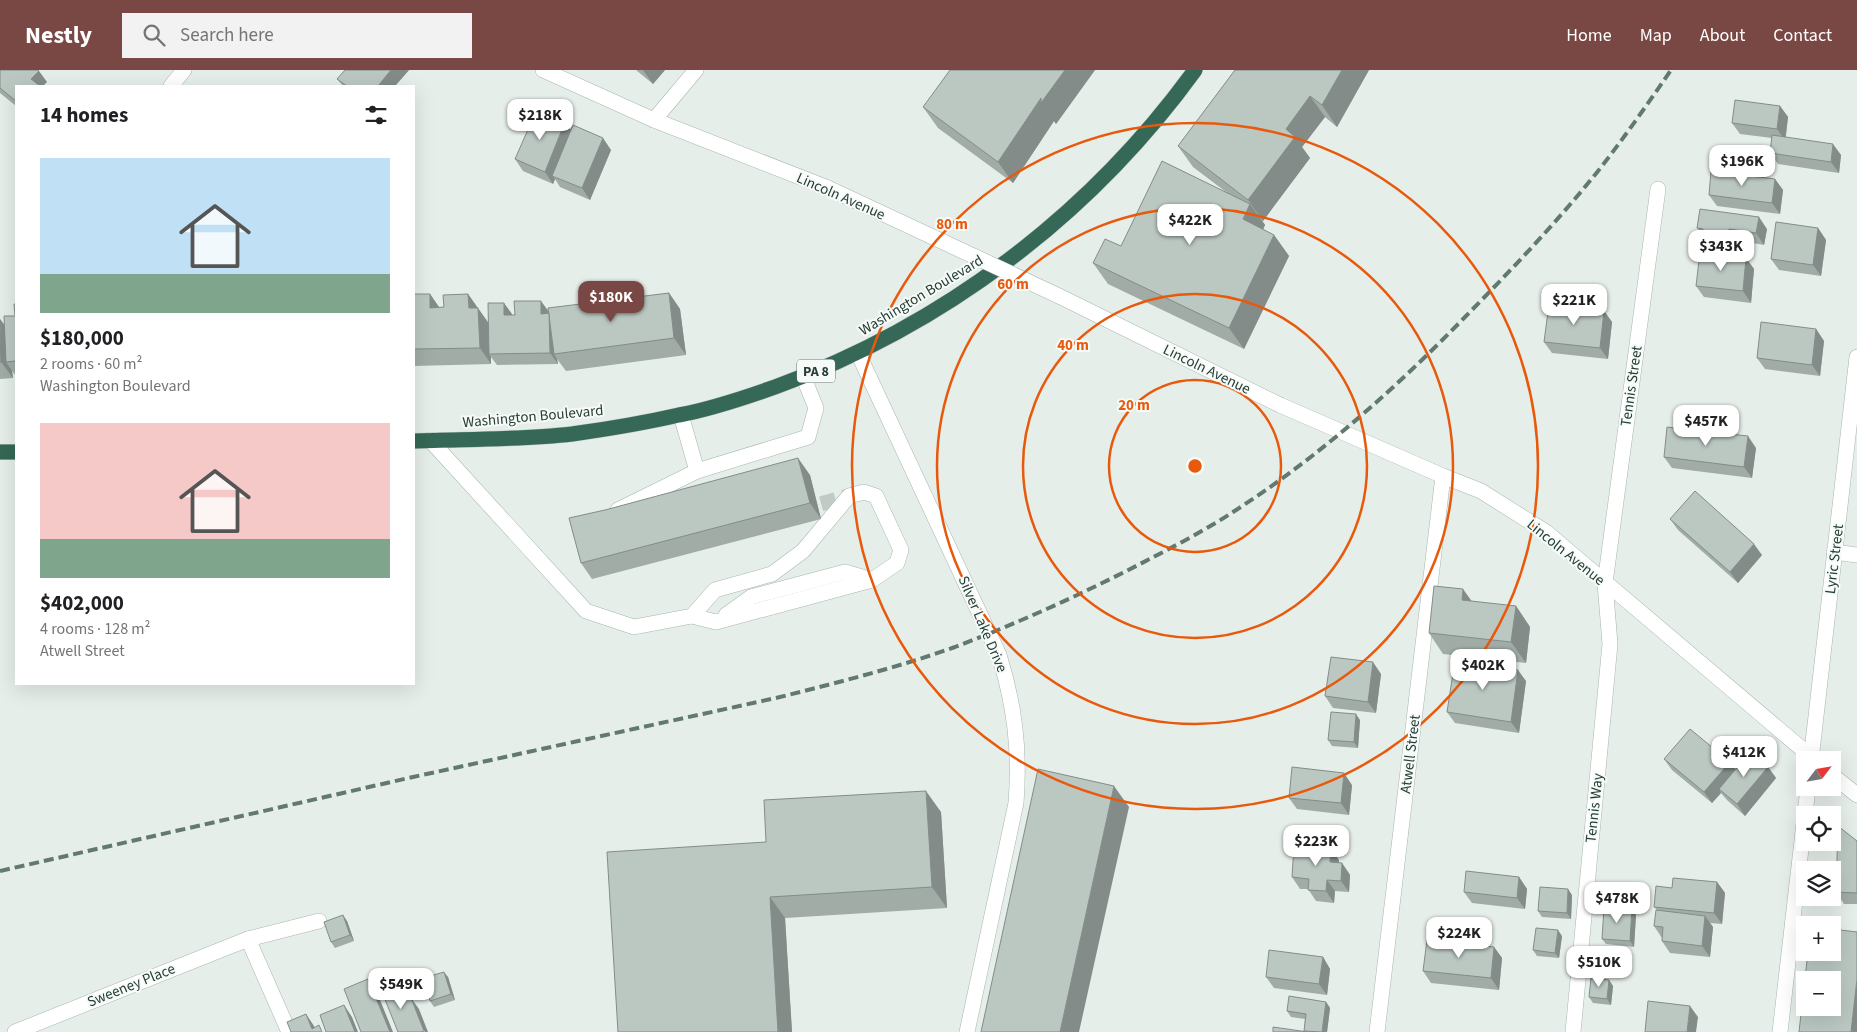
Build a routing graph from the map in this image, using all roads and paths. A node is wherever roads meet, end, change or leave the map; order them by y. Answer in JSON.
{"nodes":[{"id":1,"x":542,"y":70,"type":"edge"},
{"id":2,"x":696,"y":70,"type":"edge"},
{"id":3,"x":1195,"y":70,"type":"edge"},
{"id":4,"x":182,"y":71,"type":"edge"},
{"id":5,"x":171,"y":85,"type":"edge"},
{"id":6,"x":654,"y":120,"type":"junction"},
{"id":7,"x":1658,"y":189,"type":"dead end"},
{"id":8,"x":858,"y":353,"type":"junction"},
{"id":9,"x":1857,"y":357,"type":"edge"},
{"id":10,"x":803,"y":376,"type":"junction"},
{"id":11,"x":681,"y":415,"type":"junction"},
{"id":12,"x":430,"y":440,"type":"junction"},
{"id":13,"x":415,"y":441,"type":"edge"},
{"id":14,"x":0,"y":452,"type":"edge"},
{"id":15,"x":15,"y":452,"type":"edge"},
{"id":16,"x":697,"y":471,"type":"junction"},
{"id":17,"x":1443,"y":476,"type":"junction"},
{"id":18,"x":616,"y":526,"type":"edge"},
{"id":19,"x":1834,"y":552,"type":"junction"},
{"id":20,"x":1857,"y":555,"type":"edge"},
{"id":21,"x":1605,"y":583,"type":"junction"},
{"id":22,"x":692,"y":616,"type":"junction"},
{"id":23,"x":1803,"y":751,"type":"edge"},
{"id":24,"x":1813,"y":751,"type":"edge"},
{"id":25,"x":1841,"y":782,"type":"edge"},
{"id":26,"x":1857,"y":795,"type":"edge"},
{"id":27,"x":1807,"y":796,"type":"edge"},
{"id":28,"x":319,"y":921,"type":"dead end"},
{"id":29,"x":248,"y":939,"type":"junction"},
{"id":30,"x":15,"y":1032,"type":"edge"},
{"id":31,"x":288,"y":1032,"type":"edge"},
{"id":32,"x":967,"y":1032,"type":"edge"},
{"id":33,"x":1378,"y":1032,"type":"edge"},
{"id":34,"x":1573,"y":1032,"type":"edge"},
{"id":35,"x":1780,"y":1032,"type":"edge"}],
"edges":[{"from":1,"to":6,"type":"street","name":"Lincoln Avenue"},
{"from":2,"to":6,"type":"street"},
{"from":3,"to":8,"type":"highway","name":"Washington Boulevard","number":"PA 8"},
{"from":4,"to":5,"type":"street"},
{"from":6,"to":17,"type":"street","name":"Lincoln Avenue","bridge":true},
{"from":7,"to":21,"type":"street","name":"Tennis Street"},
{"from":8,"to":10,"type":"highway","name":"Washington Boulevard","number":"PA 8"},
{"from":8,"to":32,"type":"street","name":"Silver Lake Drive"},
{"from":9,"to":19,"type":"street","name":"Lyric Street"},
{"from":10,"to":11,"type":"highway","name":"Washington Boulevard","number":"PA 8"},
{"from":10,"to":16,"type":"street"},
{"from":11,"to":12,"type":"highway","name":"Washington Boulevard","number":"PA 8"},
{"from":11,"to":16,"type":"street"},
{"from":12,"to":13,"type":"highway","name":"Washington Boulevard","number":"PA 8"},
{"from":12,"to":22,"type":"street"},
{"from":14,"to":15,"type":"highway"},
{"from":16,"to":18,"type":"street"},
{"from":17,"to":21,"type":"street","name":"Lincoln Avenue"},
{"from":17,"to":33,"type":"street","name":"Atwell Street"},
{"from":19,"to":20,"type":"street"},
{"from":19,"to":24,"type":"street","name":"Lyric Street"},
{"from":21,"to":23,"type":"street","name":"Lincoln Avenue"},
{"from":21,"to":34,"type":"street","name":"Tennis Way"},
{"from":22,"to":22,"type":"street"},
{"from":25,"to":26,"type":"street"},
{"from":27,"to":35,"type":"street"},
{"from":28,"to":29,"type":"street","name":"Sweeney Place"},
{"from":29,"to":30,"type":"street","name":"Sweeney Place"},
{"from":29,"to":31,"type":"street"}]}
